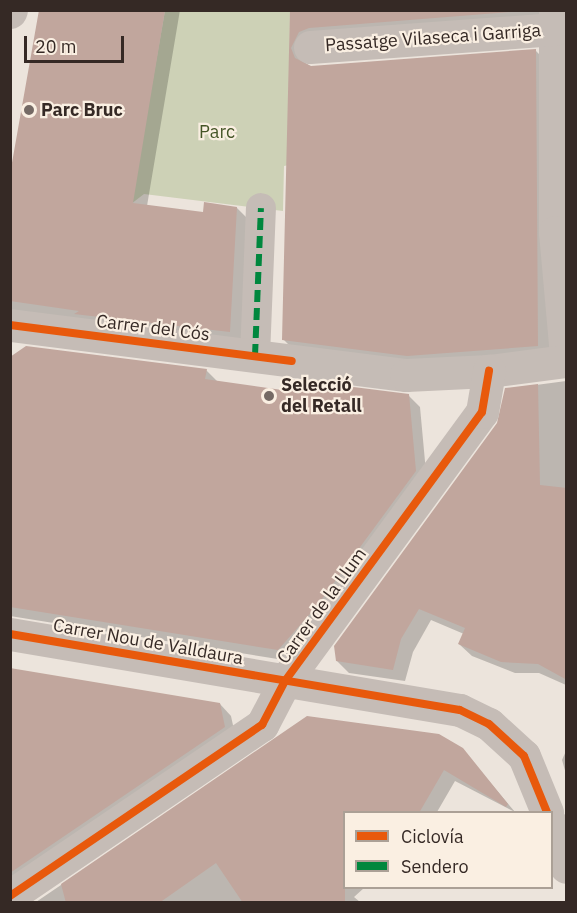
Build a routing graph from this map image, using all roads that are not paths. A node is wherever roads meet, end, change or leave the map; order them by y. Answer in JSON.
{"nodes":[{"id":1,"x":555,"y":20,"type":"edge"},
{"id":2,"x":310,"y":47,"type":"dead end"},
{"id":3,"x":261,"y":208,"type":"dead end"},
{"id":4,"x":10,"y":325,"type":"edge"},
{"id":5,"x":567,"y":355,"type":"edge"},
{"id":6,"x":255,"y":356,"type":"junction"},
{"id":7,"x":567,"y":361,"type":"edge"},
{"id":8,"x":489,"y":371,"type":"junction"},
{"id":9,"x":10,"y":634,"type":"edge"},
{"id":10,"x":285,"y":681,"type":"junction"},
{"id":11,"x":546,"y":811,"type":"edge"},
{"id":12,"x":553,"y":829,"type":"edge"},
{"id":13,"x":567,"y":867,"type":"edge"},
{"id":14,"x":44,"y":889,"type":"edge"},
{"id":15,"x":10,"y":896,"type":"edge"}],
"edges":[{"from":1,"to":2,"type":"street","name":"Passatge Vilaseca i Garriga"},
{"from":1,"to":5,"type":"street"},
{"from":3,"to":6,"type":"street"},
{"from":4,"to":6,"type":"street","name":"Carrer del Cós"},
{"from":6,"to":8,"type":"street","name":"Carrer del Cós"},
{"from":7,"to":8,"type":"street","name":"Carrer del Cós"},
{"from":8,"to":10,"type":"street","name":"Carrer de la Llum"},
{"from":9,"to":10,"type":"street","name":"Carrer Nou de Valldaura"},
{"from":10,"to":11,"type":"street","name":"Carrer Nou de Valldaura"},
{"from":10,"to":14,"type":"street","name":"Carrer de la Llum"},
{"from":12,"to":13,"type":"street"},
{"from":14,"to":15,"type":"street","name":"Carrer de la Llum"}]}
